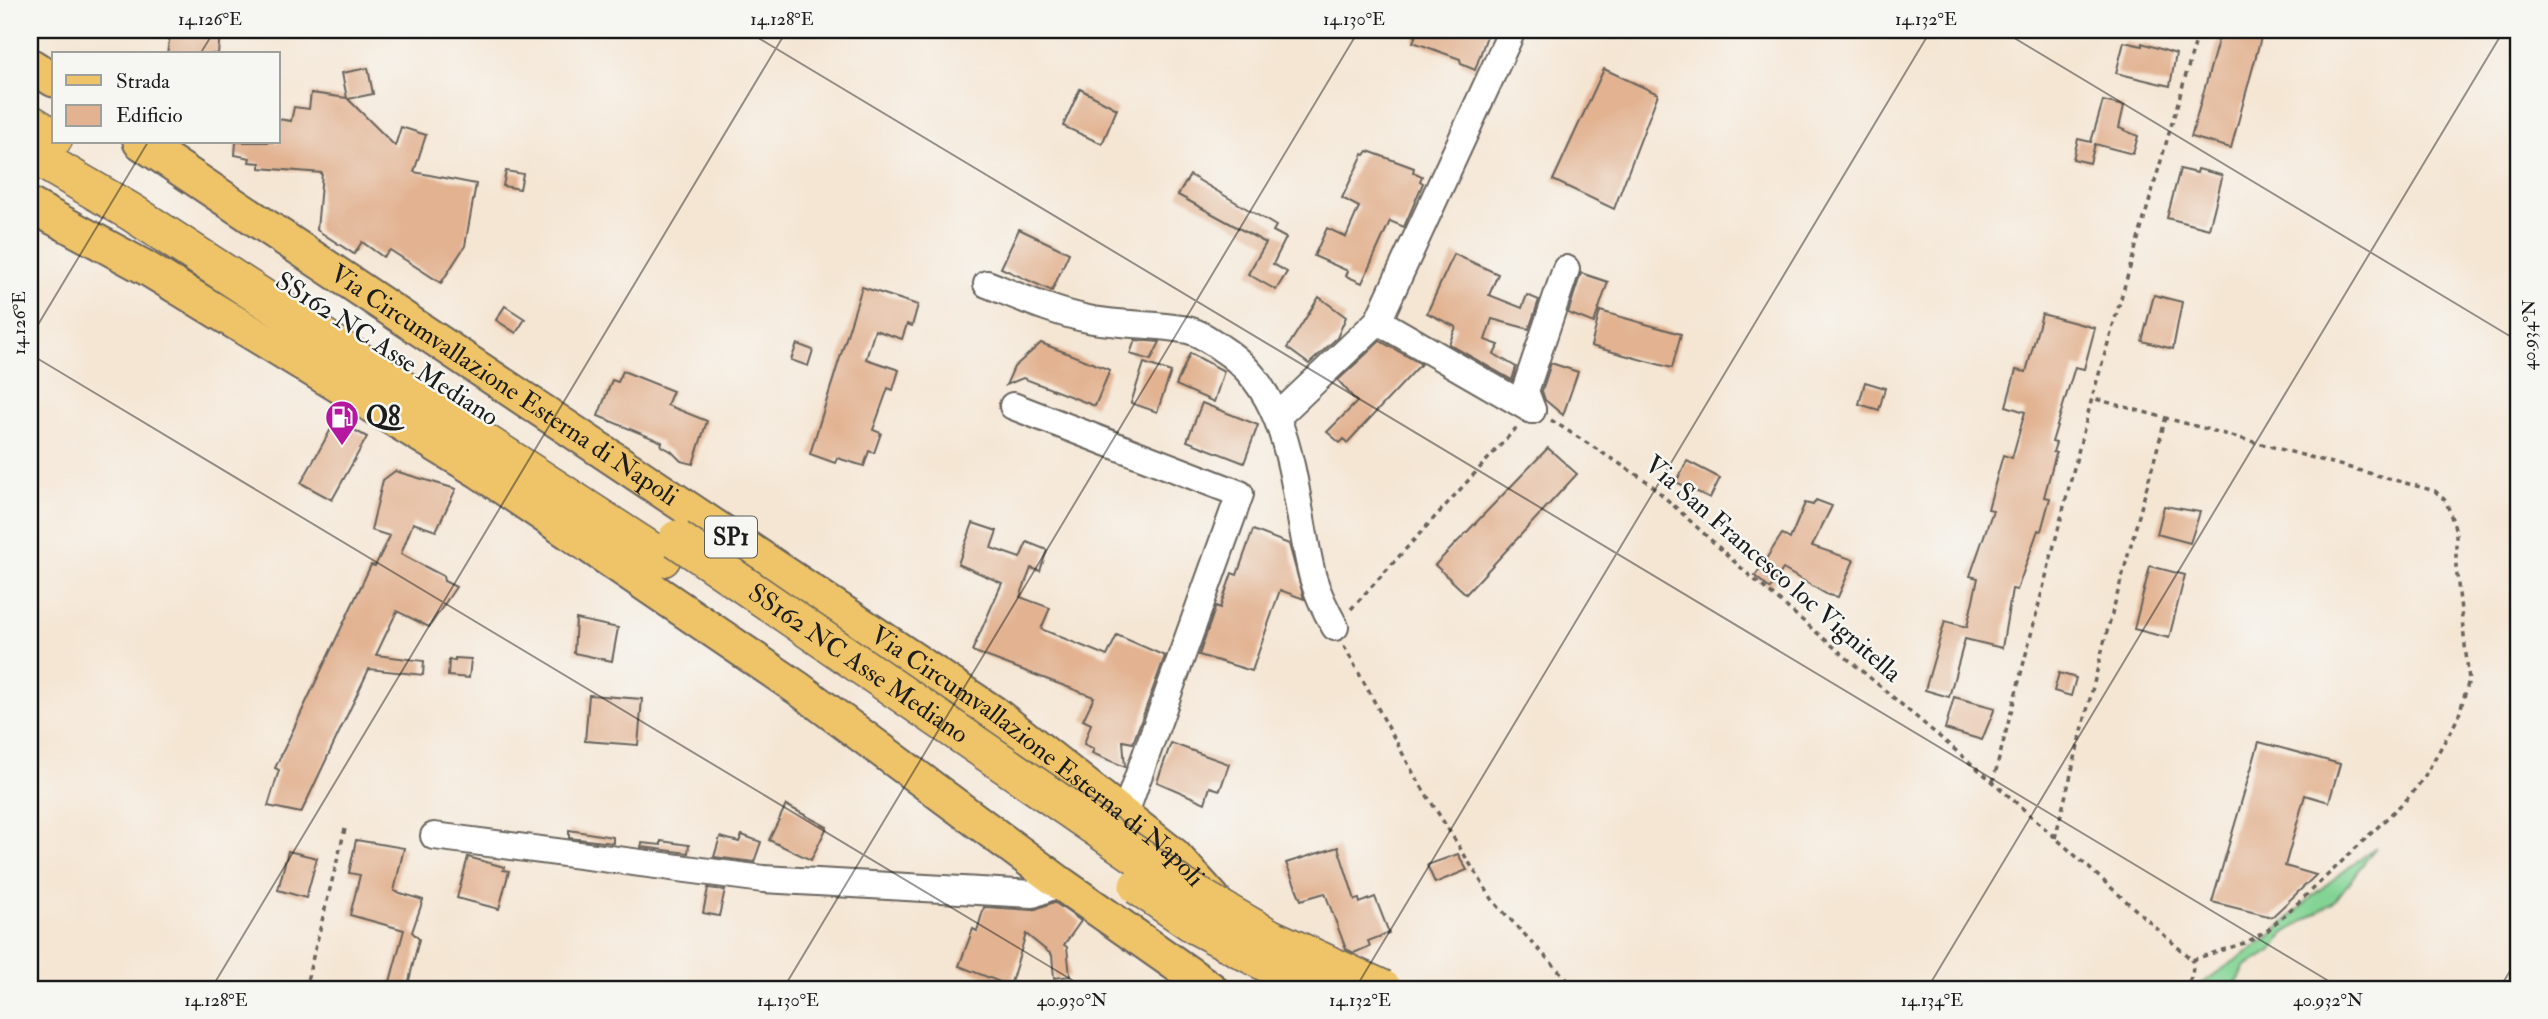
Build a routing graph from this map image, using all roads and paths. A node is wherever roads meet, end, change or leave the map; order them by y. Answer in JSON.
{"nodes":[{"id":1,"x":2199,"y":30,"type":"edge"},
{"id":2,"x":1510,"y":35,"type":"dead end"},
{"id":3,"x":30,"y":65,"type":"edge"},
{"id":4,"x":52,"y":79,"type":"edge"},
{"id":5,"x":30,"y":122,"type":"edge"},
{"id":6,"x":52,"y":137,"type":"edge"},
{"id":7,"x":63,"y":144,"type":"edge"},
{"id":8,"x":143,"y":144,"type":"edge"},
{"id":9,"x":30,"y":153,"type":"edge"},
{"id":10,"x":30,"y":178,"type":"edge"},
{"id":11,"x":30,"y":205,"type":"edge"},
{"id":12,"x":1566,"y":269,"type":"dead end"},
{"id":13,"x":987,"y":284,"type":"dead end"},
{"id":14,"x":252,"y":290,"type":"junction"},
{"id":15,"x":1378,"y":321,"type":"junction"},
{"id":16,"x":2092,"y":398,"type":"junction"},
{"id":17,"x":1013,"y":406,"type":"dead end"},
{"id":18,"x":1532,"y":410,"type":"junction"},
{"id":19,"x":1277,"y":417,"type":"junction"},
{"id":20,"x":2166,"y":417,"type":"junction"},
{"id":21,"x":670,"y":548,"type":"junction"},
{"id":22,"x":1335,"y":627,"type":"junction"},
{"id":23,"x":1993,"y":782,"type":"junction"},
{"id":24,"x":1124,"y":816,"type":"junction"},
{"id":25,"x":345,"y":829,"type":"dead end"},
{"id":26,"x":434,"y":836,"type":"dead end"},
{"id":27,"x":2055,"y":838,"type":"junction"},
{"id":28,"x":1060,"y":883,"type":"junction"},
{"id":29,"x":2192,"y":960,"type":"junction"},
{"id":30,"x":305,"y":989,"type":"edge"},
{"id":31,"x":1211,"y":989,"type":"edge"},
{"id":32,"x":1269,"y":989,"type":"edge"},
{"id":33,"x":1315,"y":989,"type":"edge"},
{"id":34,"x":1382,"y":989,"type":"edge"},
{"id":35,"x":1576,"y":989,"type":"edge"},
{"id":36,"x":2182,"y":989,"type":"edge"}],
"edges":[{"from":1,"to":16,"type":"path"},
{"from":2,"to":15,"type":"street"},
{"from":3,"to":4,"type":"main road"},
{"from":5,"to":6,"type":"highway"},
{"from":7,"to":21,"type":"highway","name":"SS162 NC Asse Mediano"},
{"from":8,"to":24,"type":"main road","name":"Via Circumvallazione Esterna di Napoli","number":"SP1"},
{"from":9,"to":14,"type":"highway","name":"SS162 NC Asse Mediano"},
{"from":10,"to":14,"type":"highway"},
{"from":11,"to":28,"type":"main road"},
{"from":12,"to":18,"type":"street"},
{"from":13,"to":19,"type":"street"},
{"from":14,"to":21,"type":"highway","name":"SS162 NC Asse Mediano"},
{"from":15,"to":18,"type":"street"},
{"from":15,"to":19,"type":"street"},
{"from":16,"to":20,"type":"path"},
{"from":16,"to":23,"type":"path"},
{"from":17,"to":24,"type":"street"},
{"from":18,"to":22,"type":"path"},
{"from":18,"to":23,"type":"path","name":"Via San Francesco loc Vignitella"},
{"from":19,"to":22,"type":"street"},
{"from":20,"to":27,"type":"path"},
{"from":20,"to":29,"type":"path"},
{"from":21,"to":33,"type":"highway","name":"SS162 NC Asse Mediano","bridge":true},
{"from":21,"to":34,"type":"highway","name":"SS162 NC Asse Mediano","bridge":true},
{"from":22,"to":35,"type":"path"},
{"from":23,"to":27,"type":"path","name":"Via San Francesco loc Vignitella"},
{"from":24,"to":32,"type":"main road","name":"Via Circumvallazione Esterna di Napoli","number":"SP1"},
{"from":25,"to":30,"type":"path"},
{"from":26,"to":28,"type":"street"},
{"from":27,"to":29,"type":"path","name":"Via San Francesco loc Vignitella"},
{"from":28,"to":31,"type":"main road"},
{"from":29,"to":36,"type":"path"}]}
